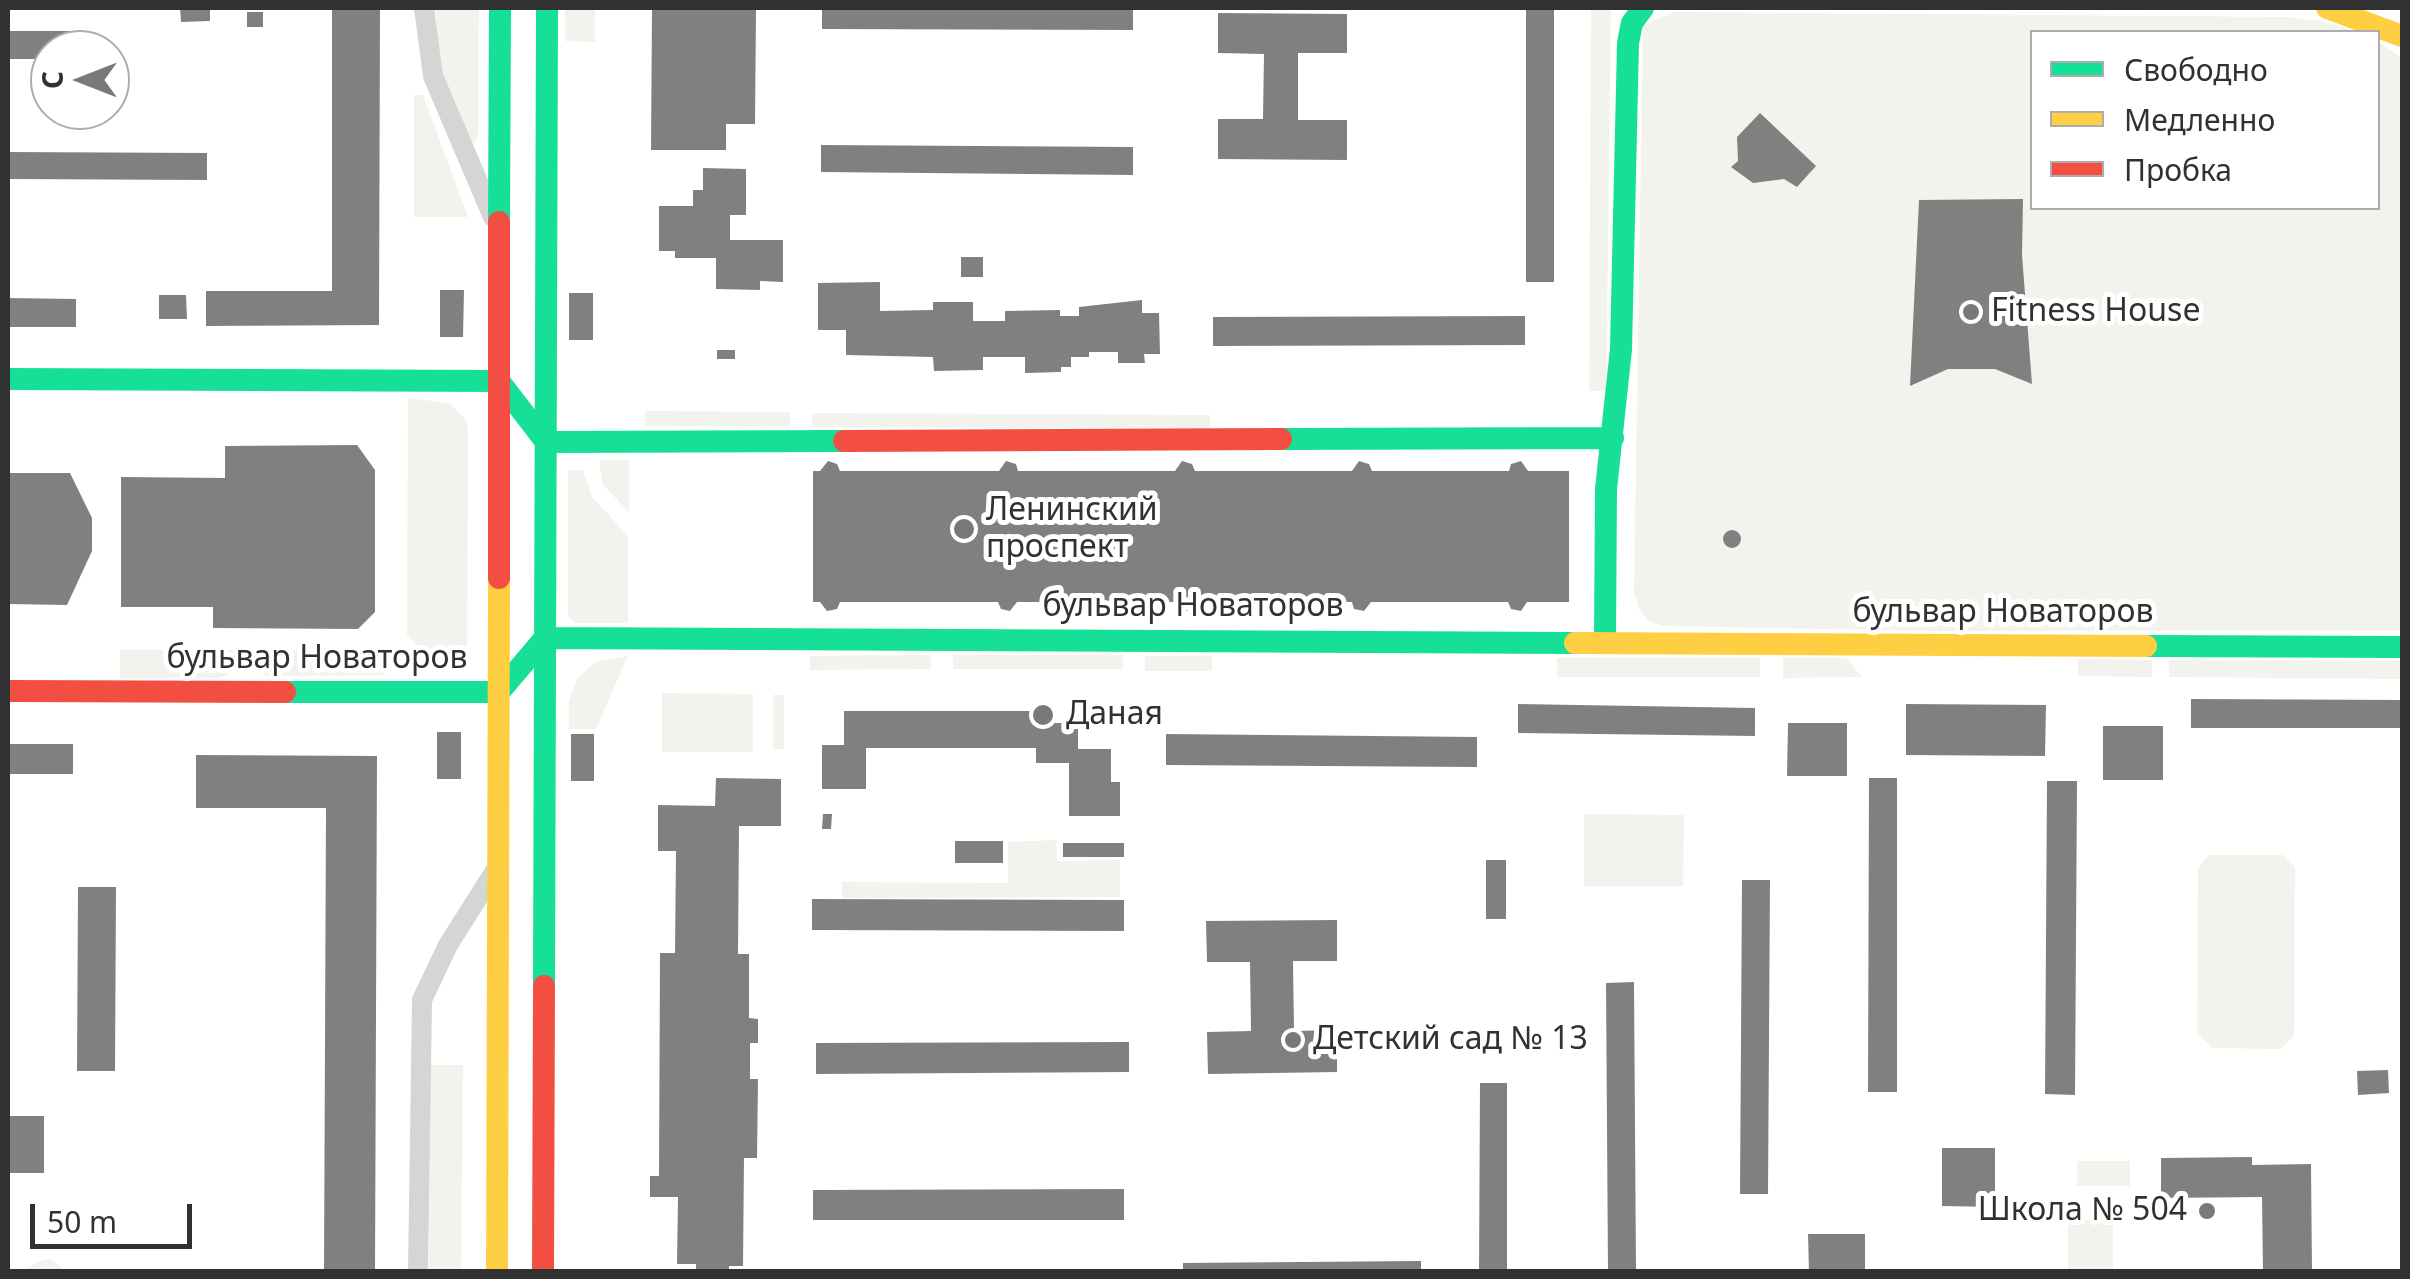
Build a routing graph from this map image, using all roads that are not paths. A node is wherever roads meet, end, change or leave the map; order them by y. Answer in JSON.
{"nodes":[{"id":1,"x":424,"y":8,"type":"edge"},
{"id":2,"x":500,"y":8,"type":"edge"},
{"id":3,"x":547,"y":8,"type":"edge"},
{"id":4,"x":1643,"y":8,"type":"edge"},
{"id":5,"x":2327,"y":8,"type":"edge"},
{"id":6,"x":2402,"y":36,"type":"edge"},
{"id":7,"x":499,"y":231,"type":"junction"},
{"id":8,"x":8,"y":379,"type":"edge"},
{"id":9,"x":499,"y":381,"type":"junction"},
{"id":10,"x":1613,"y":438,"type":"junction"},
{"id":11,"x":499,"y":442,"type":"junction"},
{"id":12,"x":546,"y":442,"type":"junction"},
{"id":13,"x":498,"y":638,"type":"junction"},
{"id":14,"x":545,"y":638,"type":"junction"},
{"id":15,"x":1605,"y":640,"type":"junction"},
{"id":16,"x":2402,"y":646,"type":"edge"},
{"id":17,"x":8,"y":691,"type":"edge"},
{"id":18,"x":498,"y":692,"type":"junction"},
{"id":19,"x":498,"y":865,"type":"junction"},
{"id":20,"x":418,"y":1272,"type":"edge"},
{"id":21,"x":498,"y":1272,"type":"edge"},
{"id":22,"x":543,"y":1272,"type":"edge"}],
"edges":[{"from":1,"to":7,"type":"street"},
{"from":2,"to":7,"type":"street"},
{"from":3,"to":12,"type":"street"},
{"from":4,"to":10,"type":"street"},
{"from":5,"to":6,"type":"street"},
{"from":7,"to":9,"type":"street"},
{"from":8,"to":9,"type":"street"},
{"from":9,"to":11,"type":"street"},
{"from":9,"to":12,"type":"street"},
{"from":10,"to":12,"type":"street"},
{"from":10,"to":15,"type":"street"},
{"from":11,"to":12,"type":"street"},
{"from":11,"to":13,"type":"street"},
{"from":12,"to":14,"type":"street"},
{"from":13,"to":14,"type":"street"},
{"from":13,"to":18,"type":"street"},
{"from":14,"to":15,"type":"street","name":"бульвар Новаторов"},
{"from":14,"to":18,"type":"street","name":"бульвар Новаторов"},
{"from":14,"to":22,"type":"street"},
{"from":15,"to":16,"type":"street","name":"бульвар Новаторов"},
{"from":17,"to":18,"type":"street","name":"бульвар Новаторов"},
{"from":18,"to":19,"type":"street"},
{"from":19,"to":20,"type":"street"},
{"from":19,"to":21,"type":"street"}]}
